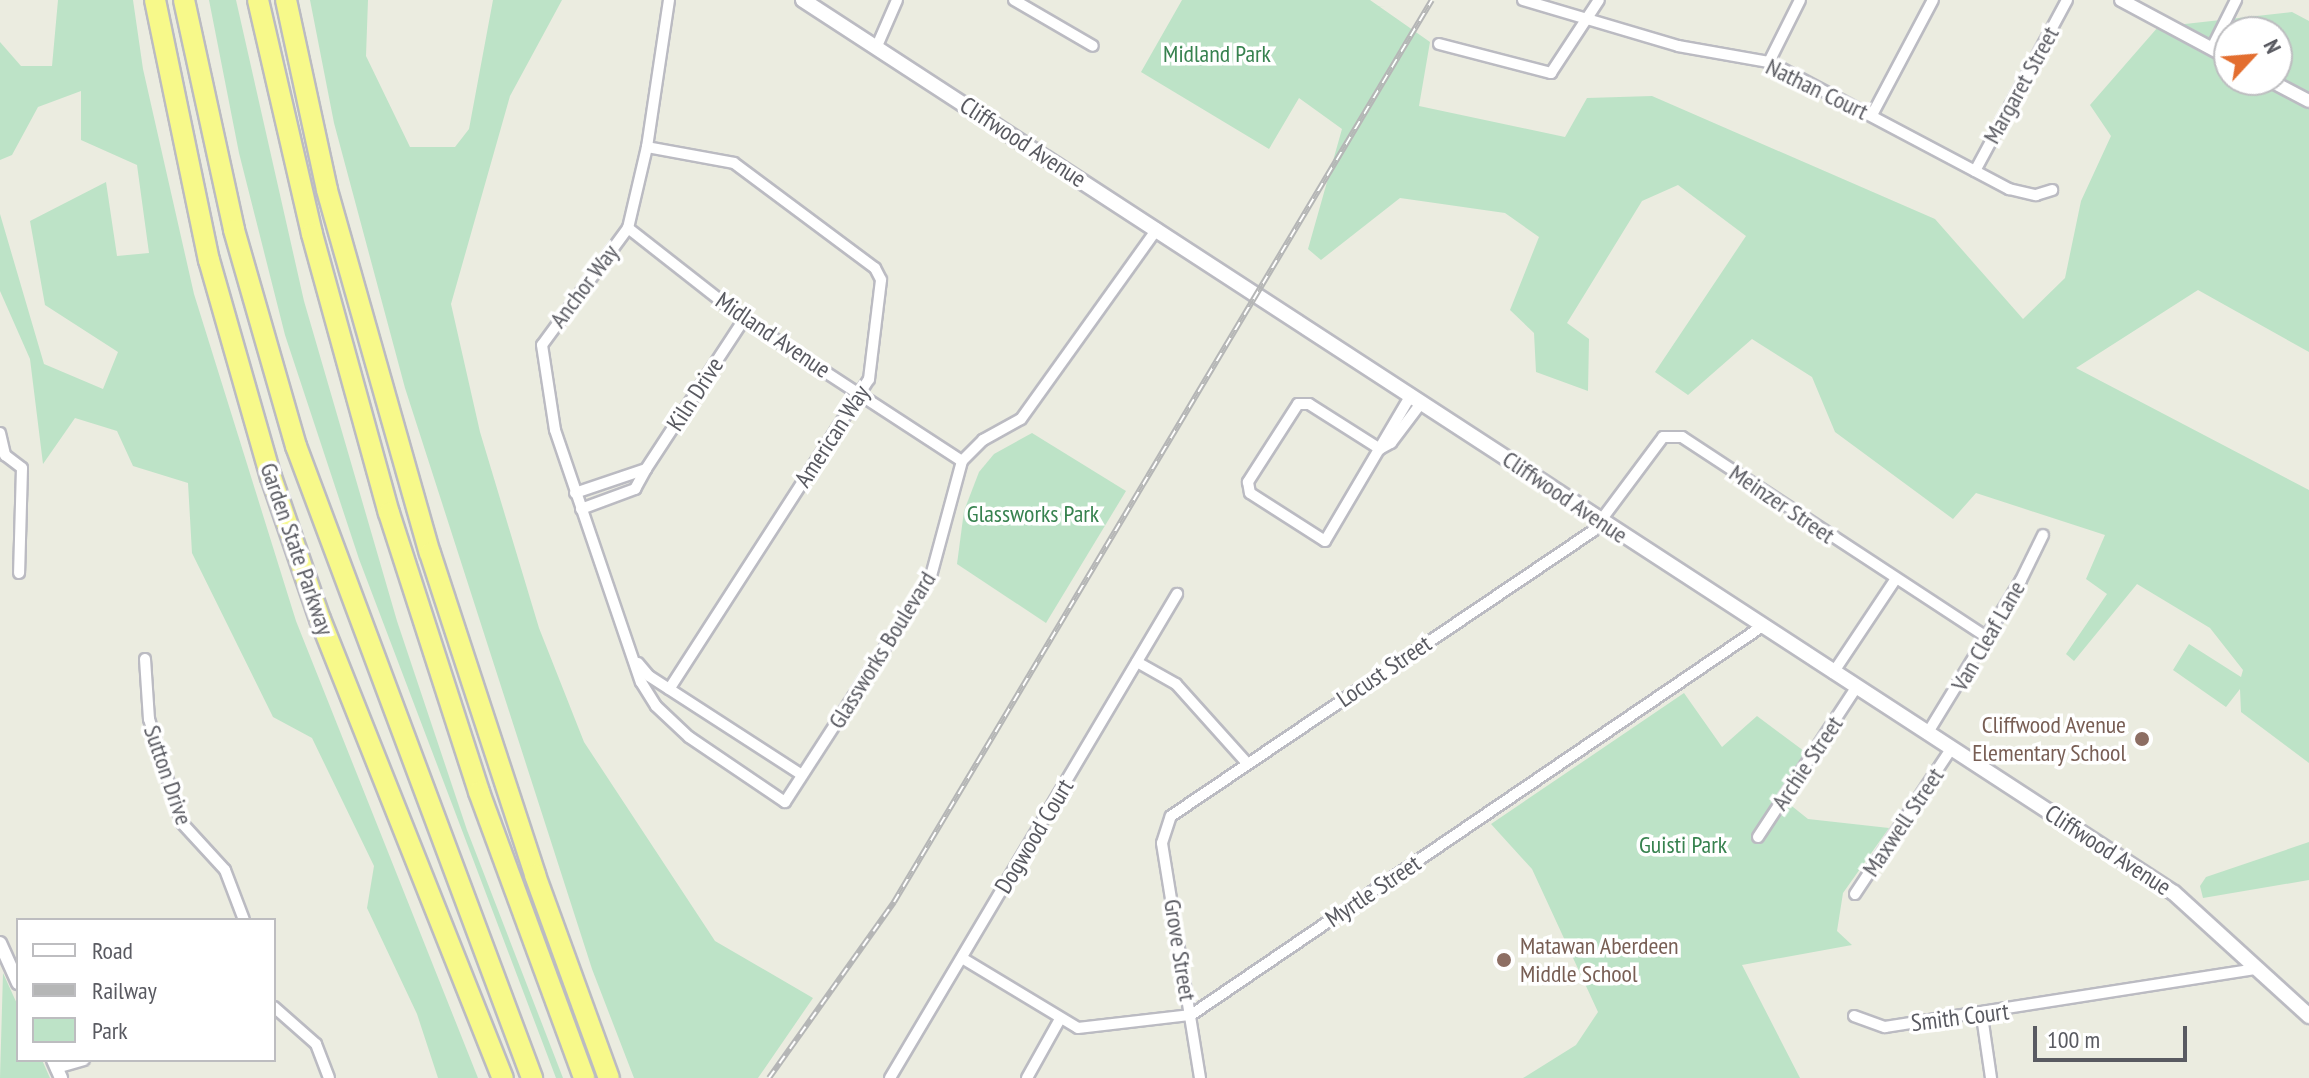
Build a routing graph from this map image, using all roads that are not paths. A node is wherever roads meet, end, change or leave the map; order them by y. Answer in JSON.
{"nodes":[{"id":1,"x":155,"y":0,"type":"edge"},
{"id":2,"x":184,"y":0,"type":"edge"},
{"id":3,"x":258,"y":0,"type":"edge"},
{"id":4,"x":286,"y":0,"type":"edge"},
{"id":5,"x":669,"y":0,"type":"edge"},
{"id":6,"x":803,"y":0,"type":"edge"},
{"id":7,"x":897,"y":0,"type":"edge"},
{"id":8,"x":1015,"y":0,"type":"edge"},
{"id":9,"x":1523,"y":0,"type":"edge"},
{"id":10,"x":1599,"y":0,"type":"edge"},
{"id":11,"x":1800,"y":0,"type":"edge"},
{"id":12,"x":1933,"y":0,"type":"edge"},
{"id":13,"x":2067,"y":0,"type":"edge"},
{"id":14,"x":2121,"y":0,"type":"edge"},
{"id":15,"x":2236,"y":0,"type":"edge"},
{"id":16,"x":1589,"y":18,"type":"junction"},
{"id":17,"x":1439,"y":44,"type":"dead end"},
{"id":18,"x":877,"y":46,"type":"junction"},
{"id":19,"x":1093,"y":46,"type":"dead end"},
{"id":20,"x":2212,"y":48,"type":"joint"},
{"id":21,"x":1769,"y":62,"type":"junction"},
{"id":22,"x":1872,"y":115,"type":"junction"},
{"id":23,"x":647,"y":147,"type":"junction"},
{"id":24,"x":1975,"y":171,"type":"junction"},
{"id":25,"x":2052,"y":190,"type":"dead end"},
{"id":26,"x":628,"y":228,"type":"junction"},
{"id":27,"x":1157,"y":229,"type":"junction"},
{"id":28,"x":744,"y":319,"type":"junction"},
{"id":29,"x":859,"y":393,"type":"junction"},
{"id":30,"x":1416,"y":399,"type":"junction"},
{"id":31,"x":0,"y":433,"type":"edge"},
{"id":32,"x":1380,"y":449,"type":"junction"},
{"id":33,"x":962,"y":461,"type":"junction"},
{"id":34,"x":646,"y":469,"type":"junction"},
{"id":35,"x":575,"y":493,"type":"junction"},
{"id":36,"x":581,"y":509,"type":"junction"},
{"id":37,"x":1603,"y":522,"type":"junction"},
{"id":38,"x":2043,"y":535,"type":"dead end"},
{"id":39,"x":19,"y":573,"type":"dead end"},
{"id":40,"x":1895,"y":580,"type":"junction"},
{"id":41,"x":1177,"y":594,"type":"dead end"},
{"id":42,"x":1761,"y":627,"type":"junction"},
{"id":43,"x":1988,"y":638,"type":"junction"},
{"id":44,"x":635,"y":658,"type":"junction"},
{"id":45,"x":145,"y":659,"type":"dead end"},
{"id":46,"x":1137,"y":662,"type":"junction"},
{"id":47,"x":1833,"y":673,"type":"junction"},
{"id":48,"x":1856,"y":688,"type":"junction"},
{"id":49,"x":669,"y":689,"type":"junction"},
{"id":50,"x":1927,"y":734,"type":"junction"},
{"id":51,"x":1951,"y":749,"type":"junction"},
{"id":52,"x":1247,"y":763,"type":"junction"},
{"id":53,"x":802,"y":775,"type":"junction"},
{"id":54,"x":785,"y":802,"type":"joint"},
{"id":55,"x":1167,"y":823,"type":"joint"},
{"id":56,"x":1758,"y":837,"type":"dead end"},
{"id":57,"x":1855,"y":894,"type":"dead end"},
{"id":58,"x":243,"y":918,"type":"edge"},
{"id":59,"x":0,"y":943,"type":"edge"},
{"id":60,"x":962,"y":958,"type":"junction"},
{"id":61,"x":2257,"y":969,"type":"junction"},
{"id":62,"x":16,"y":979,"type":"edge"},
{"id":63,"x":276,"y":1009,"type":"edge"},
{"id":64,"x":1191,"y":1015,"type":"junction"},
{"id":65,"x":1854,"y":1016,"type":"dead end"},
{"id":66,"x":2309,"y":1016,"type":"edge"},
{"id":67,"x":1060,"y":1019,"type":"junction"},
{"id":68,"x":1983,"y":1023,"type":"dead end"},
{"id":69,"x":78,"y":1062,"type":"edge"},
{"id":70,"x":57,"y":1069,"type":"edge"},
{"id":71,"x":329,"y":1078,"type":"edge"},
{"id":72,"x":503,"y":1078,"type":"edge"},
{"id":73,"x":532,"y":1078,"type":"edge"},
{"id":74,"x":584,"y":1078,"type":"edge"},
{"id":75,"x":609,"y":1078,"type":"edge"},
{"id":76,"x":890,"y":1078,"type":"edge"},
{"id":77,"x":1027,"y":1078,"type":"edge"},
{"id":78,"x":1200,"y":1078,"type":"edge"},
{"id":79,"x":1991,"y":1078,"type":"edge"}],
"edges":[{"from":1,"to":72,"type":"highway","name":"Garden State Parkway"},
{"from":2,"to":73,"type":"highway","name":"Garden State Parkway"},
{"from":3,"to":74,"type":"highway"},
{"from":4,"to":75,"type":"highway"},
{"from":5,"to":23,"type":"street","name":"Anchor Way"},
{"from":6,"to":18,"type":"main road","name":"Cliffwood Avenue"},
{"from":7,"to":18,"type":"street"},
{"from":8,"to":19,"type":"street"},
{"from":9,"to":16,"type":"street","name":"Nathan Court"},
{"from":10,"to":16,"type":"street"},
{"from":11,"to":21,"type":"street"},
{"from":12,"to":22,"type":"street"},
{"from":13,"to":24,"type":"street","name":"Margaret Street"},
{"from":14,"to":20,"type":"street"},
{"from":15,"to":20,"type":"street"},
{"from":16,"to":17,"type":"street"},
{"from":16,"to":21,"type":"street","name":"Nathan Court"},
{"from":18,"to":27,"type":"main road","name":"Cliffwood Avenue"},
{"from":21,"to":22,"type":"street","name":"Nathan Court"},
{"from":22,"to":24,"type":"street","name":"Nathan Court"},
{"from":23,"to":26,"type":"street","name":"Anchor Way"},
{"from":23,"to":29,"type":"street","name":"American Way"},
{"from":24,"to":25,"type":"street","name":"Nathan Court"},
{"from":26,"to":28,"type":"street","name":"Midland Avenue"},
{"from":26,"to":35,"type":"street","name":"Anchor Way"},
{"from":27,"to":30,"type":"main road","name":"Cliffwood Avenue"},
{"from":27,"to":33,"type":"street"},
{"from":28,"to":29,"type":"street","name":"Midland Avenue"},
{"from":28,"to":34,"type":"street","name":"Kiln Drive"},
{"from":29,"to":33,"type":"street","name":"Midland Avenue"},
{"from":29,"to":49,"type":"street","name":"American Way"},
{"from":30,"to":32,"type":"street"},
{"from":30,"to":37,"type":"main road","name":"Cliffwood Avenue"},
{"from":31,"to":39,"type":"street"},
{"from":32,"to":32,"type":"street"},
{"from":33,"to":53,"type":"street","name":"Glassworks Boulevard"},
{"from":34,"to":35,"type":"street"},
{"from":34,"to":36,"type":"street","name":"Kiln Drive"},
{"from":35,"to":36,"type":"street","name":"Anchor Way"},
{"from":36,"to":44,"type":"street","name":"Anchor Way"},
{"from":37,"to":40,"type":"street","name":"Meinzer Street"},
{"from":37,"to":42,"type":"main road","name":"Cliffwood Avenue"},
{"from":37,"to":52,"type":"street","name":"Locust Street"},
{"from":38,"to":43,"type":"street","name":"Van Cleaf Lane"},
{"from":40,"to":43,"type":"street","name":"Meinzer Street"},
{"from":40,"to":47,"type":"street"},
{"from":41,"to":46,"type":"street","name":"Dogwood Court"},
{"from":42,"to":47,"type":"main road","name":"Cliffwood Avenue"},
{"from":42,"to":64,"type":"street","name":"Myrtle Street"},
{"from":43,"to":50,"type":"street","name":"Van Cleaf Lane"},
{"from":44,"to":49,"type":"street","name":"Anchor Way"},
{"from":44,"to":54,"type":"street","name":"Anchor Way"},
{"from":45,"to":58,"type":"street","name":"Sutton Drive"},
{"from":46,"to":52,"type":"street"},
{"from":46,"to":60,"type":"street","name":"Dogwood Court"},
{"from":47,"to":48,"type":"main road","name":"Cliffwood Avenue"},
{"from":48,"to":50,"type":"main road","name":"Cliffwood Avenue"},
{"from":48,"to":56,"type":"street","name":"Archie Street"},
{"from":49,"to":53,"type":"street","name":"Anchor Way"},
{"from":50,"to":51,"type":"main road","name":"Cliffwood Avenue"},
{"from":51,"to":57,"type":"street","name":"Maxwell Street"},
{"from":51,"to":61,"type":"main road","name":"Cliffwood Avenue"},
{"from":52,"to":55,"type":"street","name":"Locust Street"},
{"from":53,"to":54,"type":"street","name":"Glassworks Boulevard"},
{"from":55,"to":64,"type":"street","name":"Grove Street"},
{"from":59,"to":62,"type":"street"},
{"from":60,"to":67,"type":"street","name":"Myrtle Street"},
{"from":60,"to":76,"type":"street","name":"Dogwood Court"},
{"from":61,"to":65,"type":"street","name":"Smith Court"},
{"from":61,"to":66,"type":"main road","name":"Cliffwood Avenue"},
{"from":63,"to":71,"type":"street"},
{"from":64,"to":67,"type":"street","name":"Myrtle Street"},
{"from":64,"to":78,"type":"street","name":"Grove Street"},
{"from":67,"to":77,"type":"street"},
{"from":68,"to":79,"type":"street"},
{"from":69,"to":70,"type":"street"}]}
